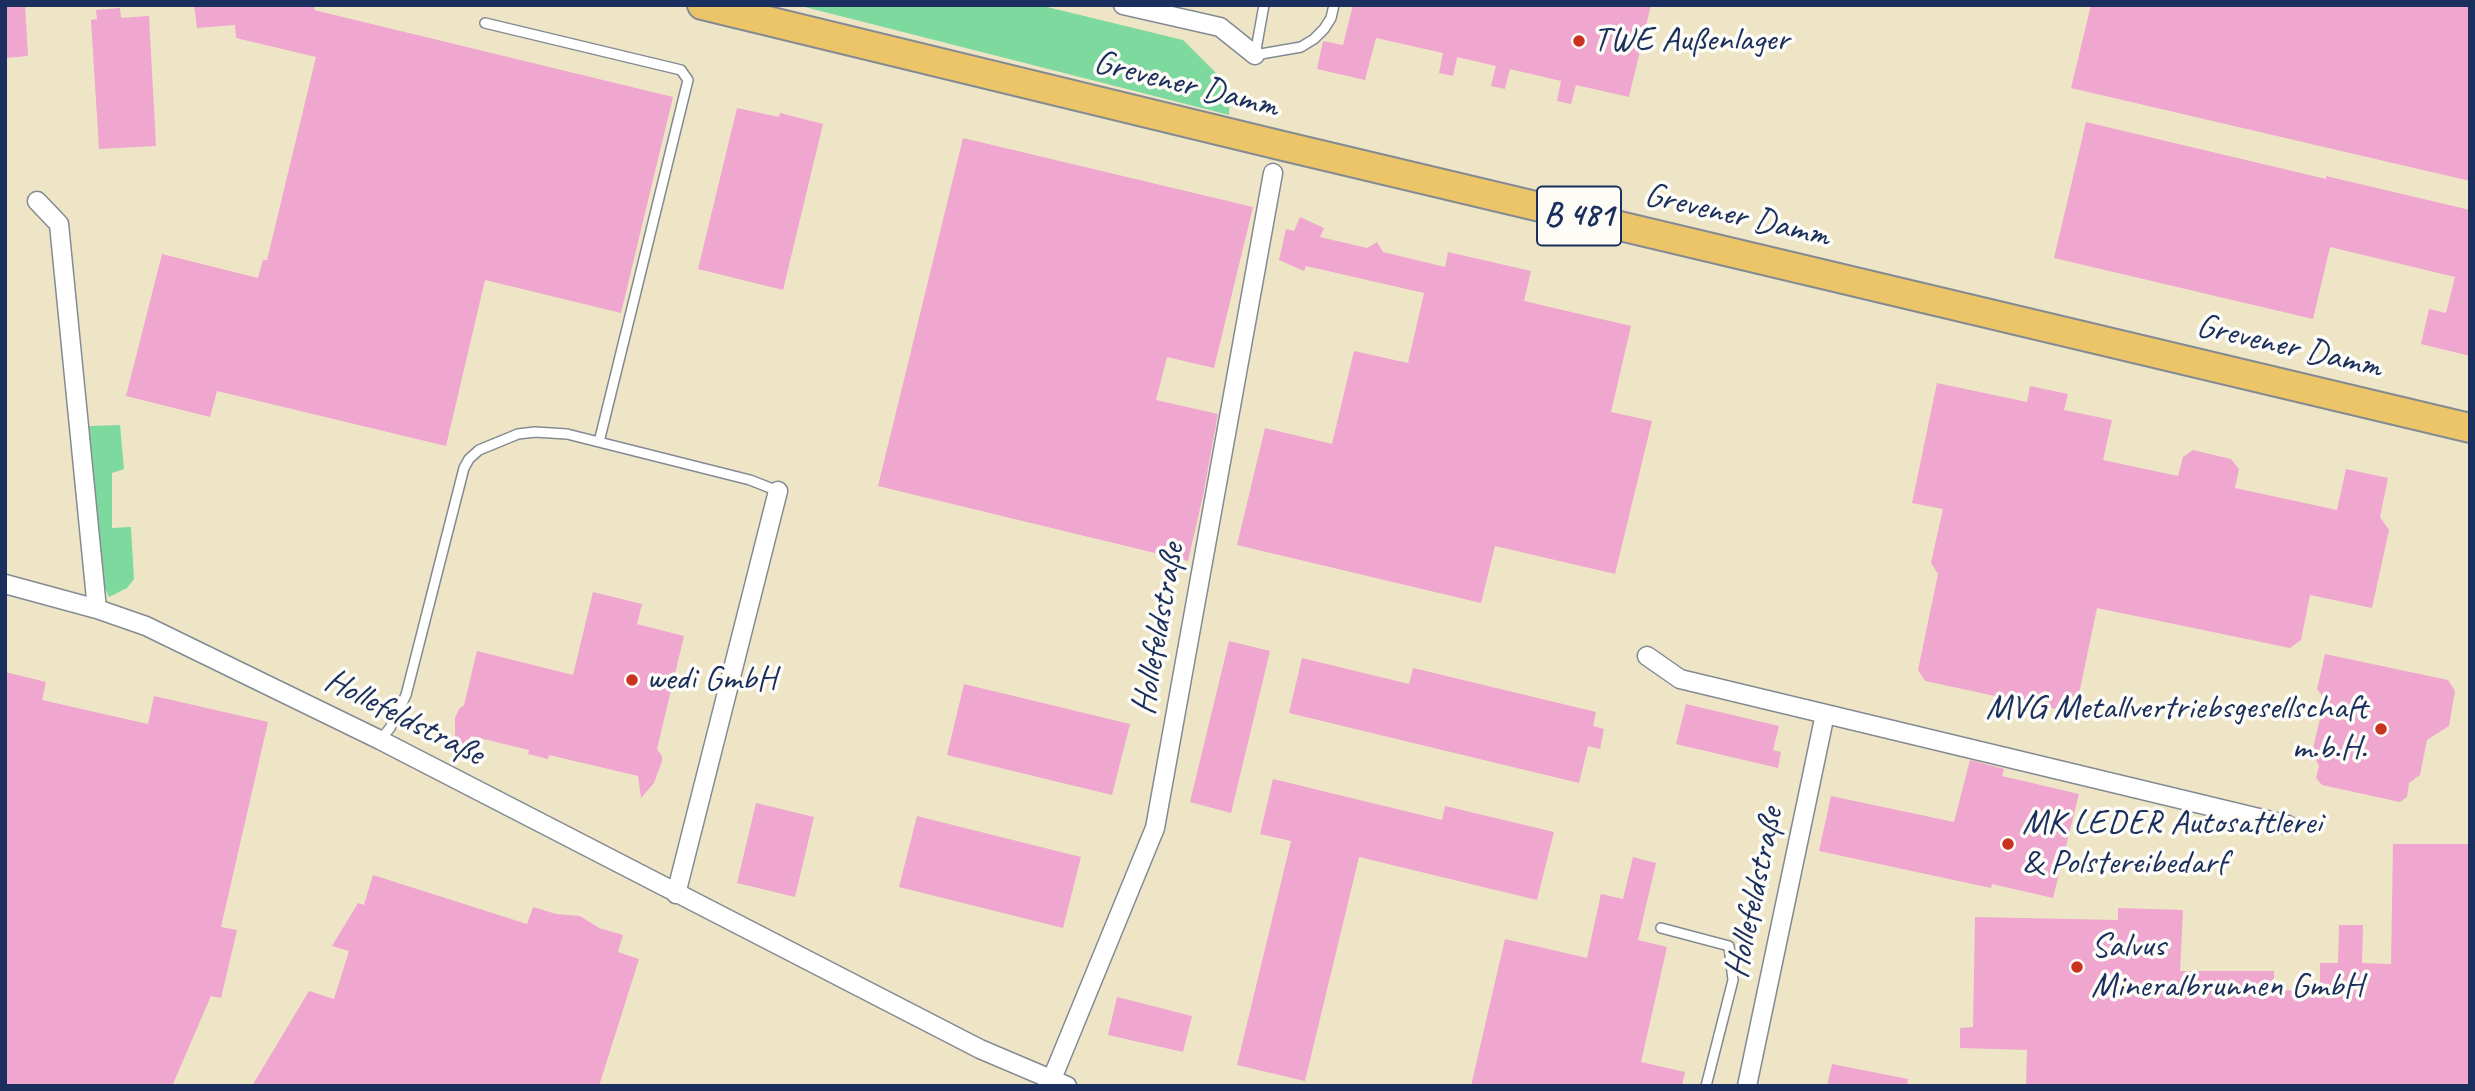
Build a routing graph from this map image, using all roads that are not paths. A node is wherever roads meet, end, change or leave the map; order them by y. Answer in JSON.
{"nodes":[{"id":1,"x":702,"y":5,"type":"edge"},
{"id":2,"x":1124,"y":5,"type":"edge"},
{"id":3,"x":1264,"y":5,"type":"edge"},
{"id":4,"x":1334,"y":5,"type":"edge"},
{"id":5,"x":485,"y":23,"type":"dead end"},
{"id":6,"x":1255,"y":55,"type":"junction"},
{"id":7,"x":1273,"y":173,"type":"dead end"},
{"id":8,"x":37,"y":201,"type":"dead end"},
{"id":9,"x":2470,"y":428,"type":"edge"},
{"id":10,"x":599,"y":442,"type":"junction"},
{"id":11,"x":778,"y":491,"type":"joint"},
{"id":12,"x":5,"y":584,"type":"edge"},
{"id":13,"x":97,"y":609,"type":"junction"},
{"id":14,"x":1647,"y":656,"type":"dead end"},
{"id":15,"x":1825,"y":714,"type":"junction"},
{"id":16,"x":380,"y":740,"type":"junction"},
{"id":17,"x":2288,"y":825,"type":"dead end"},
{"id":18,"x":676,"y":894,"type":"junction"},
{"id":19,"x":1661,"y":928,"type":"dead end"},
{"id":20,"x":1056,"y":1084,"type":"edge"},
{"id":21,"x":1706,"y":1086,"type":"edge"},
{"id":22,"x":1747,"y":1086,"type":"edge"}],
"edges":[{"from":1,"to":9,"type":"main road","name":"Grevener Damm","number":"B 481"},
{"from":2,"to":6,"type":"street"},
{"from":3,"to":6,"type":"lane"},
{"from":4,"to":6,"type":"lane"},
{"from":5,"to":10,"type":"lane"},
{"from":7,"to":20,"type":"street","name":"Hollefeldstraße"},
{"from":8,"to":13,"type":"street"},
{"from":10,"to":11,"type":"lane"},
{"from":10,"to":16,"type":"lane"},
{"from":11,"to":18,"type":"street"},
{"from":12,"to":13,"type":"street","name":"Hollefeldstraße"},
{"from":13,"to":16,"type":"street","name":"Hollefeldstraße"},
{"from":14,"to":15,"type":"street"},
{"from":15,"to":17,"type":"street"},
{"from":15,"to":22,"type":"street","name":"Hollefeldstraße"},
{"from":16,"to":18,"type":"street","name":"Hollefeldstraße"},
{"from":18,"to":20,"type":"street","name":"Hollefeldstraße"},
{"from":19,"to":21,"type":"lane"}]}
